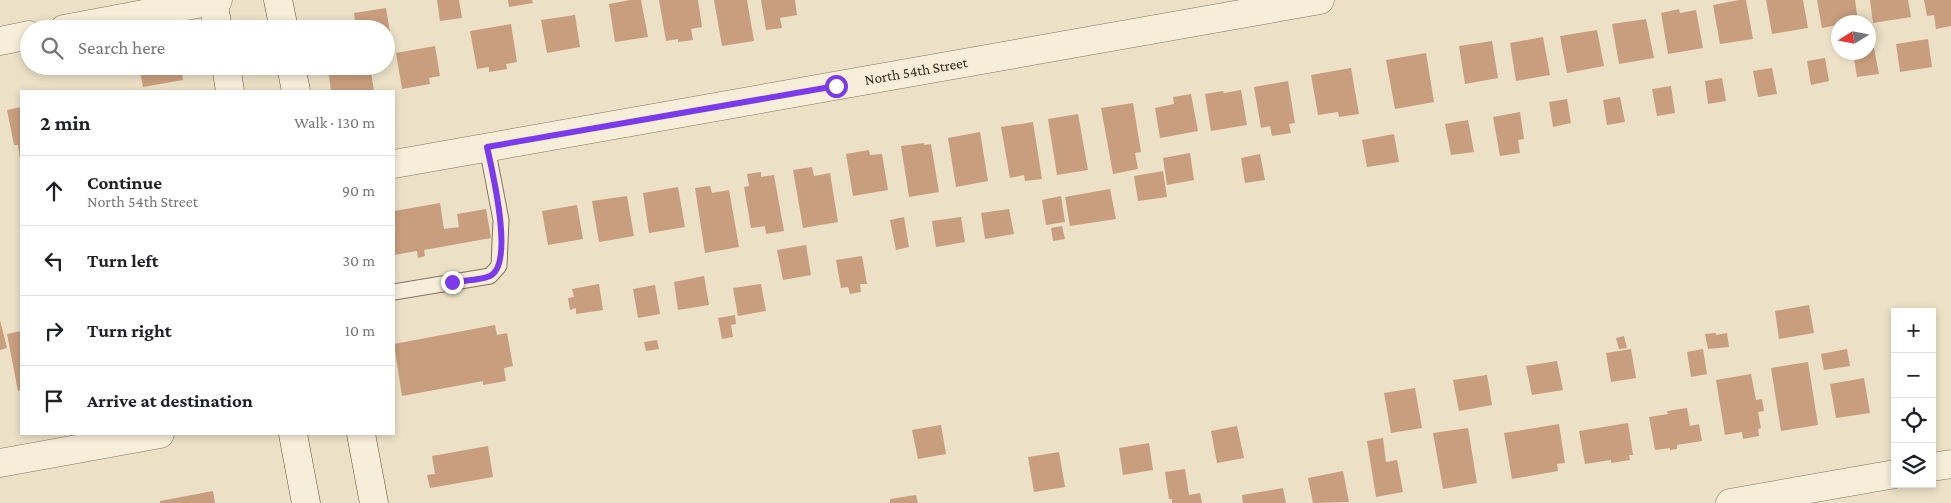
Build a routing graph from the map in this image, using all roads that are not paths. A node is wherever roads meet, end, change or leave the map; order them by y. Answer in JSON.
{"nodes":[{"id":1,"x":214,"y":0,"type":"edge"},
{"id":2,"x":278,"y":0,"type":"edge"},
{"id":3,"x":1320,"y":0,"type":"edge"},
{"id":4,"x":111,"y":20,"type":"edge"},
{"id":5,"x":217,"y":20,"type":"edge"},
{"id":6,"x":282,"y":20,"type":"edge"},
{"id":7,"x":20,"y":38,"type":"edge"},
{"id":8,"x":0,"y":41,"type":"edge"},
{"id":9,"x":227,"y":75,"type":"edge"},
{"id":10,"x":293,"y":75,"type":"edge"},
{"id":11,"x":230,"y":90,"type":"edge"},
{"id":12,"x":296,"y":90,"type":"edge"},
{"id":13,"x":487,"y":147,"type":"junction"},
{"id":14,"x":395,"y":164,"type":"edge"},
{"id":15,"x":395,"y":292,"type":"edge"},
{"id":16,"x":154,"y":435,"type":"edge"},
{"id":17,"x":293,"y":435,"type":"edge"},
{"id":18,"x":361,"y":435,"type":"edge"},
{"id":19,"x":0,"y":463,"type":"edge"},
{"id":20,"x":1951,"y":464,"type":"edge"},
{"id":21,"x":1936,"y":466,"type":"edge"},
{"id":22,"x":1891,"y":475,"type":"edge"},
{"id":23,"x":306,"y":503,"type":"edge"},
{"id":24,"x":374,"y":503,"type":"edge"},
{"id":25,"x":1730,"y":503,"type":"edge"}],
"edges":[{"from":1,"to":4,"type":"street"},
{"from":1,"to":5,"type":"street"},
{"from":2,"to":6,"type":"street"},
{"from":3,"to":13,"type":"street","name":"North 54th Street"},
{"from":7,"to":8,"type":"street"},
{"from":9,"to":11,"type":"street"},
{"from":10,"to":12,"type":"street"},
{"from":13,"to":14,"type":"street","name":"North 54th Street"},
{"from":13,"to":15,"type":"lane"},
{"from":16,"to":19,"type":"street"},
{"from":17,"to":23,"type":"street"},
{"from":18,"to":24,"type":"street"},
{"from":20,"to":21,"type":"street"},
{"from":22,"to":25,"type":"street"}]}
